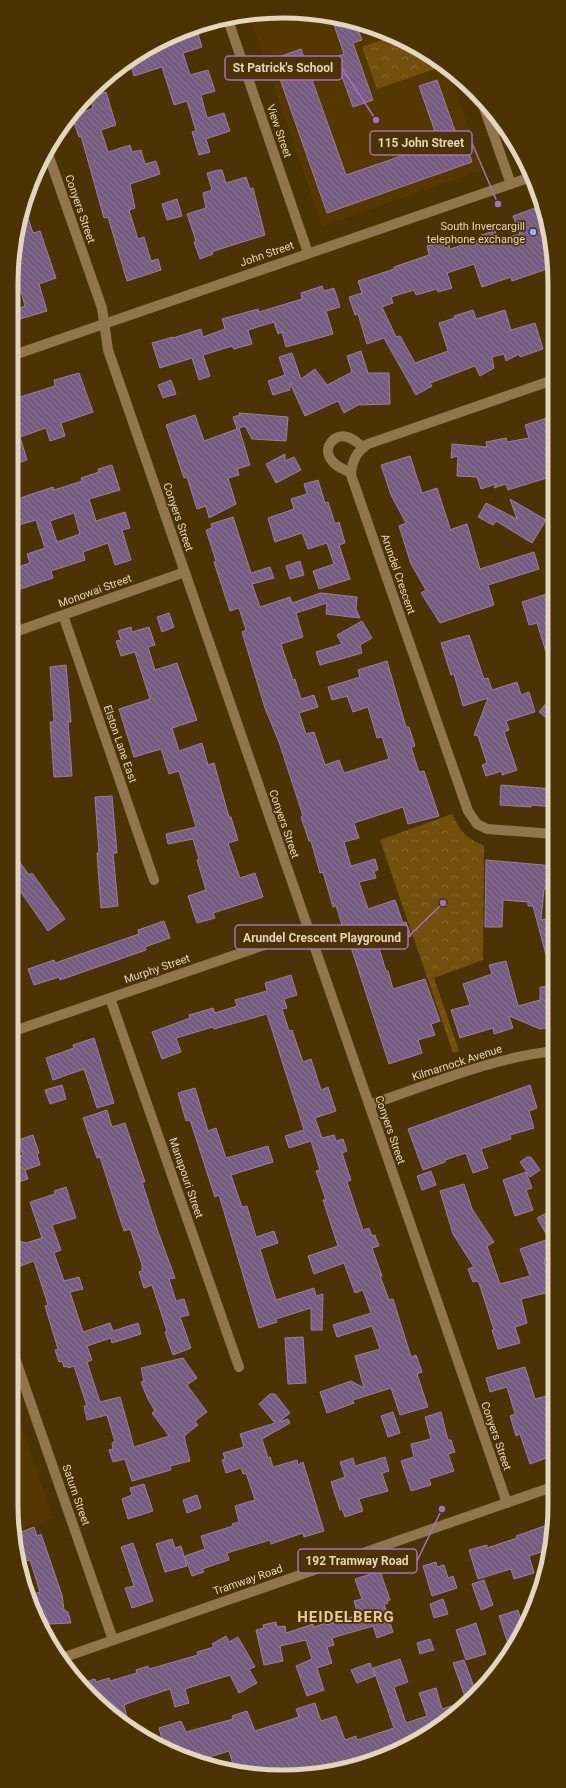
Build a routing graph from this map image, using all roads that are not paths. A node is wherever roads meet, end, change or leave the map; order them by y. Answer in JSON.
{"nodes":[{"id":1,"x":229,"y":23,"type":"edge"},
{"id":2,"x":486,"y":113,"type":"edge"},
{"id":3,"x":50,"y":158,"type":"edge"},
{"id":4,"x":527,"y":179,"type":"edge"},
{"id":5,"x":511,"y":184,"type":"junction"},
{"id":6,"x":308,"y":253,"type":"junction"},
{"id":7,"x":104,"y":324,"type":"junction"},
{"id":8,"x":18,"y":354,"type":"edge"},
{"id":9,"x":548,"y":382,"type":"edge"},
{"id":10,"x":363,"y":447,"type":"junction"},
{"id":11,"x":351,"y":473,"type":"junction"},
{"id":12,"x":184,"y":572,"type":"junction"},
{"id":13,"x":63,"y":615,"type":"junction"},
{"id":14,"x":18,"y":631,"type":"edge"},
{"id":15,"x":548,"y":834,"type":"edge"},
{"id":16,"x":154,"y":880,"type":"dead end"},
{"id":17,"x":308,"y":930,"type":"junction"},
{"id":18,"x":110,"y":998,"type":"junction"},
{"id":19,"x":18,"y":1030,"type":"edge"},
{"id":20,"x":548,"y":1052,"type":"edge"},
{"id":21,"x":369,"y":1105,"type":"junction"},
{"id":22,"x":18,"y":1367,"type":"edge"},
{"id":23,"x":239,"y":1367,"type":"dead end"},
{"id":24,"x":548,"y":1488,"type":"edge"},
{"id":25,"x":507,"y":1503,"type":"junction"},
{"id":26,"x":114,"y":1640,"type":"junction"},
{"id":27,"x":66,"y":1657,"type":"edge"}],
"edges":[{"from":1,"to":6,"type":"street","name":"View Street"},
{"from":2,"to":5,"type":"street"},
{"from":3,"to":7,"type":"street","name":"Conyers Street"},
{"from":4,"to":5,"type":"street","name":"John Street"},
{"from":5,"to":6,"type":"street","name":"John Street"},
{"from":6,"to":7,"type":"street","name":"John Street"},
{"from":7,"to":8,"type":"street","name":"John Street"},
{"from":7,"to":12,"type":"street","name":"Conyers Street"},
{"from":9,"to":10,"type":"street"},
{"from":10,"to":11,"type":"street"},
{"from":10,"to":11,"type":"street"},
{"from":11,"to":15,"type":"street","name":"Arundel Crescent"},
{"from":12,"to":13,"type":"street","name":"Monowai Street"},
{"from":12,"to":17,"type":"street","name":"Conyers Street"},
{"from":13,"to":14,"type":"street","name":"Monowai Street"},
{"from":13,"to":16,"type":"street","name":"Elston Lane East"},
{"from":17,"to":18,"type":"street","name":"Murphy Street"},
{"from":17,"to":21,"type":"street","name":"Conyers Street"},
{"from":18,"to":19,"type":"street","name":"Murphy Street"},
{"from":18,"to":23,"type":"street","name":"Manapouri Street"},
{"from":20,"to":21,"type":"street","name":"Kilmarnock Avenue"},
{"from":21,"to":25,"type":"street","name":"Conyers Street"},
{"from":22,"to":26,"type":"street","name":"Saturn Street"},
{"from":24,"to":25,"type":"street","name":"Tramway Road"},
{"from":25,"to":26,"type":"street","name":"Tramway Road"},
{"from":26,"to":27,"type":"street","name":"Tramway Road"}]}
